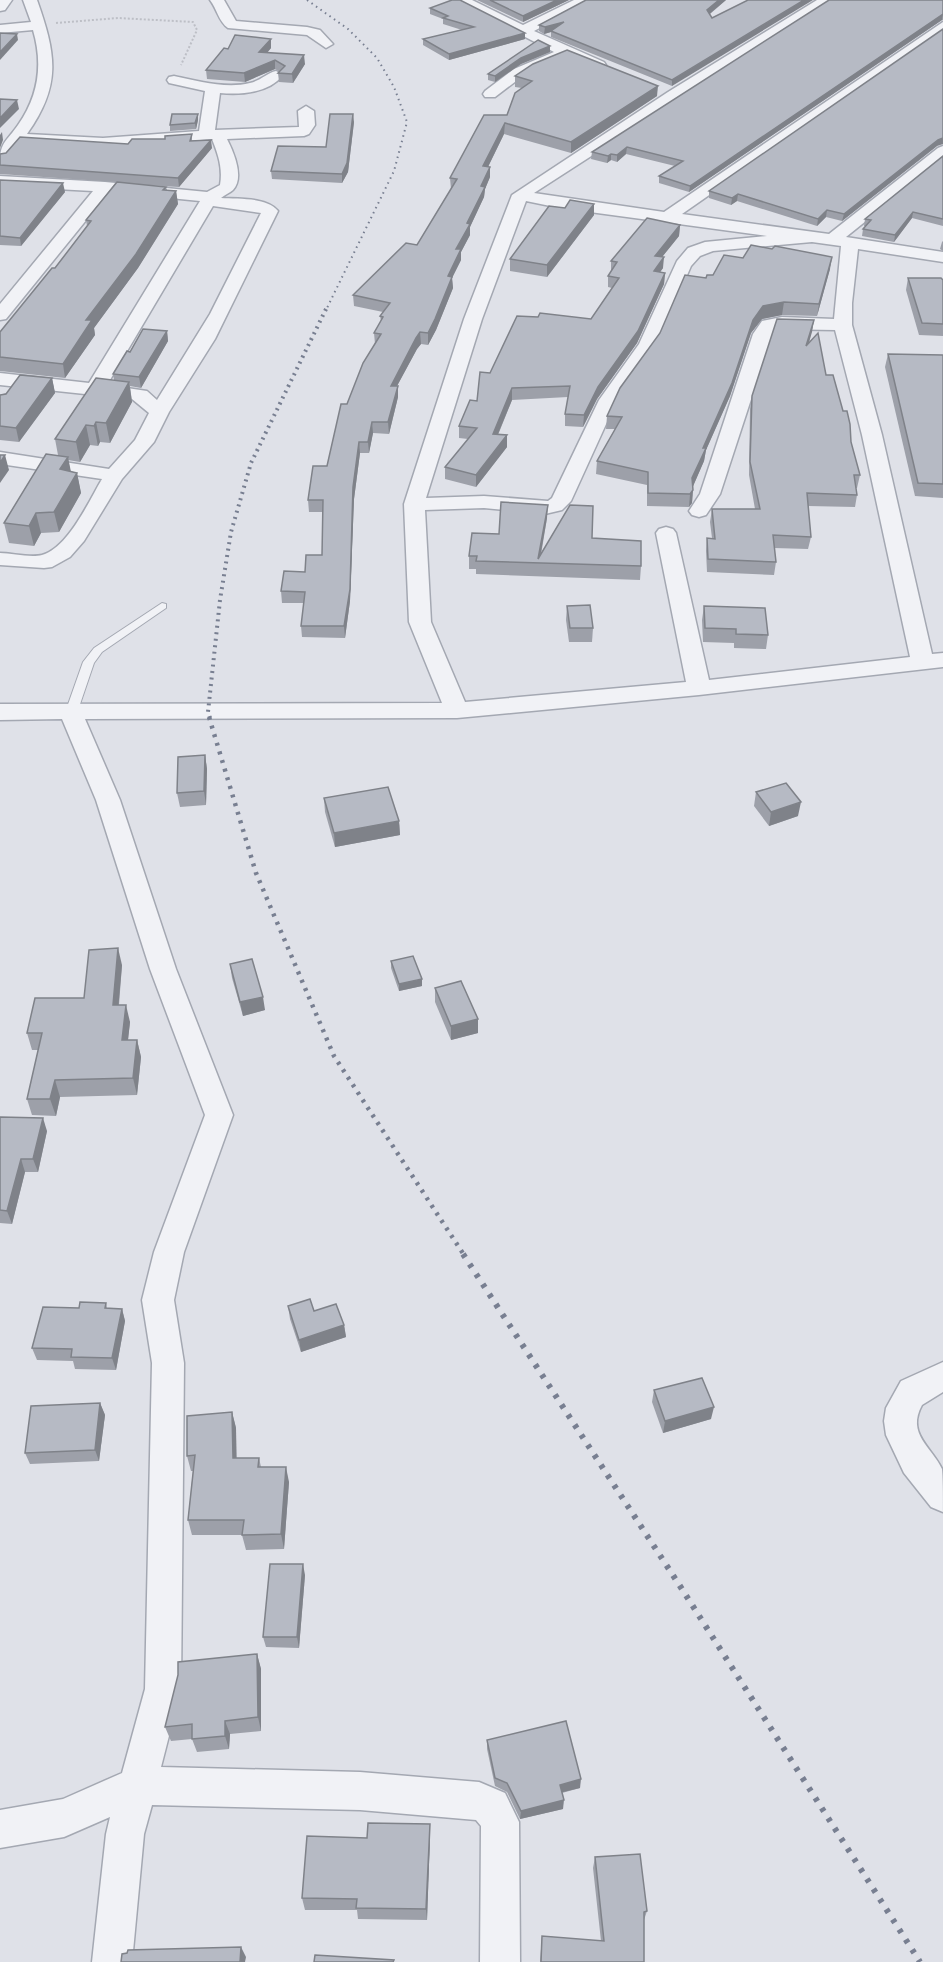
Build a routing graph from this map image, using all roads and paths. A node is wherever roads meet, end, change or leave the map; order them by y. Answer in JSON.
{"nodes":[{"id":1,"x":6,"y":0,"type":"edge"},
{"id":2,"x":30,"y":0,"type":"edge"},
{"id":3,"x":217,"y":0,"type":"edge"},
{"id":4,"x":461,"y":0,"type":"edge"},
{"id":5,"x":585,"y":0,"type":"edge"},
{"id":6,"x":826,"y":0,"type":"edge"},
{"id":7,"x":0,"y":7,"type":"edge"},
{"id":8,"x":38,"y":25,"type":"junction"},
{"id":9,"x":943,"y":26,"type":"edge"},
{"id":10,"x":0,"y":29,"type":"edge"},
{"id":11,"x":523,"y":31,"type":"junction"},
{"id":12,"x":326,"y":44,"type":"dead end"},
{"id":13,"x":568,"y":53,"type":"junction"},
{"id":14,"x":610,"y":70,"type":"edge"},
{"id":15,"x":276,"y":75,"type":"edge"},
{"id":16,"x":174,"y":80,"type":"joint"},
{"id":17,"x":652,"y":87,"type":"edge"},
{"id":18,"x":212,"y":89,"type":"junction"},
{"id":19,"x":490,"y":94,"type":"dead end"},
{"id":20,"x":673,"y":96,"type":"junction"},
{"id":21,"x":306,"y":111,"type":"dead end"},
{"id":22,"x":212,"y":135,"type":"junction"},
{"id":23,"x":17,"y":138,"type":"junction"},
{"id":24,"x":943,"y":151,"type":"edge"},
{"id":25,"x":0,"y":157,"type":"edge"},
{"id":26,"x":0,"y":181,"type":"edge"},
{"id":27,"x":105,"y":187,"type":"junction"},
{"id":28,"x":520,"y":195,"type":"junction"},
{"id":29,"x":209,"y":199,"type":"junction"},
{"id":30,"x":666,"y":218,"type":"junction"},
{"id":31,"x":812,"y":237,"type":"junction"},
{"id":32,"x":841,"y":241,"type":"junction"},
{"id":33,"x":943,"y":257,"type":"edge"},
{"id":34,"x":0,"y":315,"type":"edge"},
{"id":35,"x":843,"y":325,"type":"junction"},
{"id":36,"x":7,"y":385,"type":"edge"},
{"id":37,"x":95,"y":389,"type":"junction"},
{"id":38,"x":159,"y":411,"type":"junction"},
{"id":39,"x":0,"y":458,"type":"edge"},
{"id":40,"x":114,"y":476,"type":"junction"},
{"id":41,"x":414,"y":504,"type":"junction"},
{"id":42,"x":699,"y":511,"type":"dead end"},
{"id":43,"x":666,"y":534,"type":"dead end"},
{"id":44,"x":0,"y":559,"type":"edge"},
{"id":45,"x":162,"y":606,"type":"dead end"},
{"id":46,"x":933,"y":661,"type":"edge"},
{"id":47,"x":699,"y":688,"type":"junction"},
{"id":48,"x":457,"y":710,"type":"junction"},
{"id":49,"x":0,"y":712,"type":"edge"},
{"id":50,"x":71,"y":713,"type":"junction"},
{"id":51,"x":943,"y":1377,"type":"edge"},
{"id":52,"x":943,"y":1496,"type":"edge"},
{"id":53,"x":137,"y":1786,"type":"junction"},
{"id":54,"x":0,"y":1829,"type":"edge"},
{"id":55,"x":112,"y":1962,"type":"edge"},
{"id":56,"x":500,"y":1962,"type":"edge"}],
"edges":[{"from":1,"to":7,"type":"street"},
{"from":2,"to":8,"type":"street"},
{"from":3,"to":12,"type":"street"},
{"from":4,"to":11,"type":"street"},
{"from":5,"to":11,"type":"street"},
{"from":6,"to":20,"type":"street"},
{"from":8,"to":10,"type":"street"},
{"from":8,"to":16,"type":"path"},
{"from":8,"to":23,"type":"street"},
{"from":9,"to":30,"type":"street"},
{"from":11,"to":13,"type":"street"},
{"from":13,"to":14,"type":"street"},
{"from":13,"to":19,"type":"street"},
{"from":15,"to":18,"type":"street"},
{"from":16,"to":18,"type":"street"},
{"from":17,"to":20,"type":"street"},
{"from":18,"to":22,"type":"street"},
{"from":20,"to":28,"type":"street"},
{"from":21,"to":22,"type":"street"},
{"from":22,"to":23,"type":"street"},
{"from":22,"to":29,"type":"street"},
{"from":23,"to":25,"type":"street"},
{"from":24,"to":32,"type":"street"},
{"from":26,"to":27,"type":"street"},
{"from":27,"to":29,"type":"street"},
{"from":27,"to":34,"type":"street"},
{"from":28,"to":30,"type":"street"},
{"from":28,"to":41,"type":"street"},
{"from":29,"to":37,"type":"street"},
{"from":29,"to":38,"type":"street"},
{"from":30,"to":31,"type":"street"},
{"from":31,"to":32,"type":"street"},
{"from":31,"to":41,"type":"street"},
{"from":32,"to":33,"type":"street"},
{"from":32,"to":35,"type":"street"},
{"from":35,"to":42,"type":"street"},
{"from":35,"to":46,"type":"street"},
{"from":36,"to":37,"type":"street"},
{"from":37,"to":38,"type":"street"},
{"from":38,"to":40,"type":"street"},
{"from":39,"to":40,"type":"street"},
{"from":40,"to":44,"type":"street"},
{"from":41,"to":48,"type":"street"},
{"from":43,"to":47,"type":"street"},
{"from":45,"to":50,"type":"lane"},
{"from":46,"to":47,"type":"street"},
{"from":47,"to":48,"type":"street"},
{"from":48,"to":50,"type":"street"},
{"from":49,"to":50,"type":"street"},
{"from":50,"to":53,"type":"street"},
{"from":51,"to":52,"type":"street"},
{"from":53,"to":54,"type":"street"},
{"from":53,"to":55,"type":"street"},
{"from":53,"to":56,"type":"street"}]}
